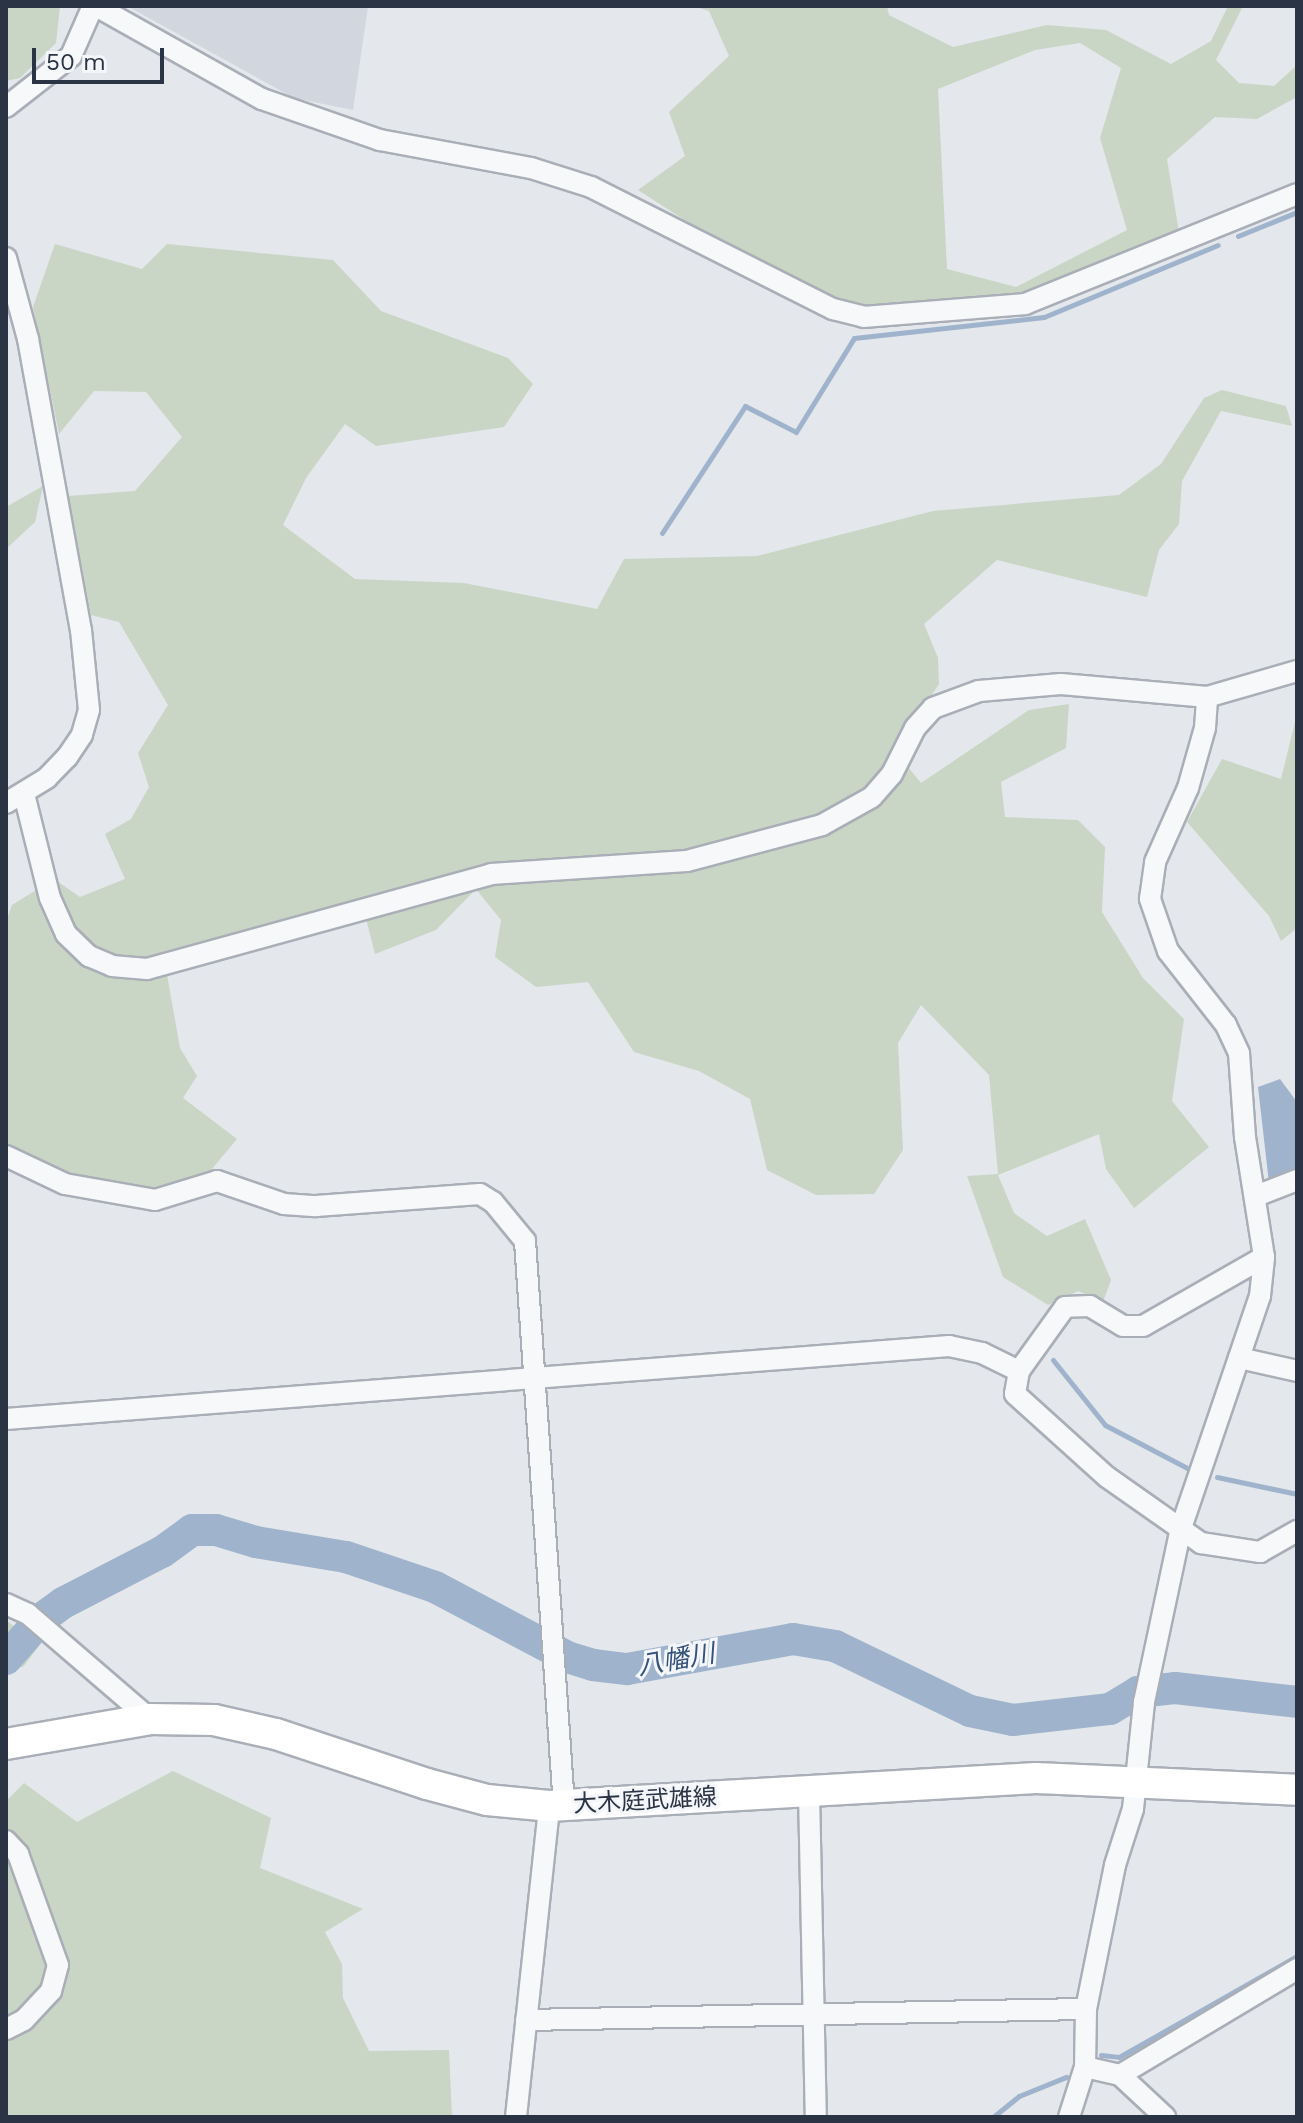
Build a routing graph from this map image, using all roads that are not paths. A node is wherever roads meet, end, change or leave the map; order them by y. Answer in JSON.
{"nodes":[{"id":1,"x":94,"y":6,"type":"edge"},
{"id":2,"x":6,"y":107,"type":"edge"},
{"id":3,"x":1297,"y":194,"type":"edge"},
{"id":4,"x":6,"y":258,"type":"edge"},
{"id":5,"x":1297,"y":671,"type":"edge"},
{"id":6,"x":1207,"y":697,"type":"junction"},
{"id":7,"x":15,"y":799,"type":"edge"},
{"id":8,"x":6,"y":1156,"type":"edge"},
{"id":9,"x":1297,"y":1180,"type":"edge"},
{"id":10,"x":1256,"y":1196,"type":"junction"},
{"id":11,"x":1264,"y":1257,"type":"junction"},
{"id":12,"x":1239,"y":1358,"type":"junction"},
{"id":13,"x":1019,"y":1371,"type":"junction"},
{"id":14,"x":1297,"y":1371,"type":"edge"},
{"id":15,"x":531,"y":1375,"type":"junction"},
{"id":16,"x":6,"y":1419,"type":"edge"},
{"id":17,"x":1181,"y":1528,"type":"junction"},
{"id":18,"x":1297,"y":1531,"type":"edge"},
{"id":19,"x":6,"y":1604,"type":"edge"},
{"id":20,"x":150,"y":1719,"type":"junction"},
{"id":21,"x":6,"y":1744,"type":"edge"},
{"id":22,"x":1137,"y":1780,"type":"junction"},
{"id":23,"x":1297,"y":1790,"type":"edge"},
{"id":24,"x":809,"y":1792,"type":"junction"},
{"id":25,"x":556,"y":1806,"type":"junction"},
{"id":26,"x":6,"y":1841,"type":"edge"},
{"id":27,"x":1297,"y":1969,"type":"edge"},
{"id":28,"x":1086,"y":2009,"type":"junction"},
{"id":29,"x":814,"y":2014,"type":"junction"},
{"id":30,"x":526,"y":2020,"type":"junction"},
{"id":31,"x":6,"y":2029,"type":"edge"},
{"id":32,"x":1085,"y":2067,"type":"junction"},
{"id":33,"x":1120,"y":2075,"type":"junction"},
{"id":34,"x":516,"y":2117,"type":"edge"},
{"id":35,"x":816,"y":2117,"type":"edge"},
{"id":36,"x":1069,"y":2117,"type":"edge"},
{"id":37,"x":1165,"y":2117,"type":"edge"}],
"edges":[{"from":1,"to":2,"type":"street"},
{"from":1,"to":3,"type":"street"},
{"from":4,"to":7,"type":"street"},
{"from":5,"to":6,"type":"street"},
{"from":6,"to":7,"type":"street"},
{"from":6,"to":10,"type":"street"},
{"from":8,"to":15,"type":"street"},
{"from":9,"to":10,"type":"street"},
{"from":10,"to":11,"type":"street"},
{"from":11,"to":12,"type":"street"},
{"from":11,"to":13,"type":"street"},
{"from":12,"to":14,"type":"street"},
{"from":12,"to":17,"type":"street"},
{"from":13,"to":15,"type":"street"},
{"from":13,"to":17,"type":"street"},
{"from":15,"to":16,"type":"street"},
{"from":15,"to":25,"type":"street"},
{"from":17,"to":18,"type":"street"},
{"from":17,"to":22,"type":"street"},
{"from":19,"to":20,"type":"street"},
{"from":20,"to":21,"type":"main road","name":"大木庭武雄線"},
{"from":20,"to":25,"type":"main road","name":"大木庭武雄線"},
{"from":22,"to":23,"type":"main road","name":"大木庭武雄線"},
{"from":22,"to":24,"type":"main road","name":"大木庭武雄線"},
{"from":22,"to":28,"type":"street"},
{"from":24,"to":25,"type":"main road","name":"大木庭武雄線"},
{"from":24,"to":29,"type":"street"},
{"from":25,"to":30,"type":"street"},
{"from":26,"to":31,"type":"street"},
{"from":27,"to":33,"type":"street"},
{"from":28,"to":29,"type":"street"},
{"from":28,"to":32,"type":"street"},
{"from":29,"to":30,"type":"street"},
{"from":29,"to":35,"type":"street"},
{"from":30,"to":34,"type":"street"},
{"from":32,"to":33,"type":"street"},
{"from":32,"to":36,"type":"street"},
{"from":33,"to":37,"type":"street"}]}
